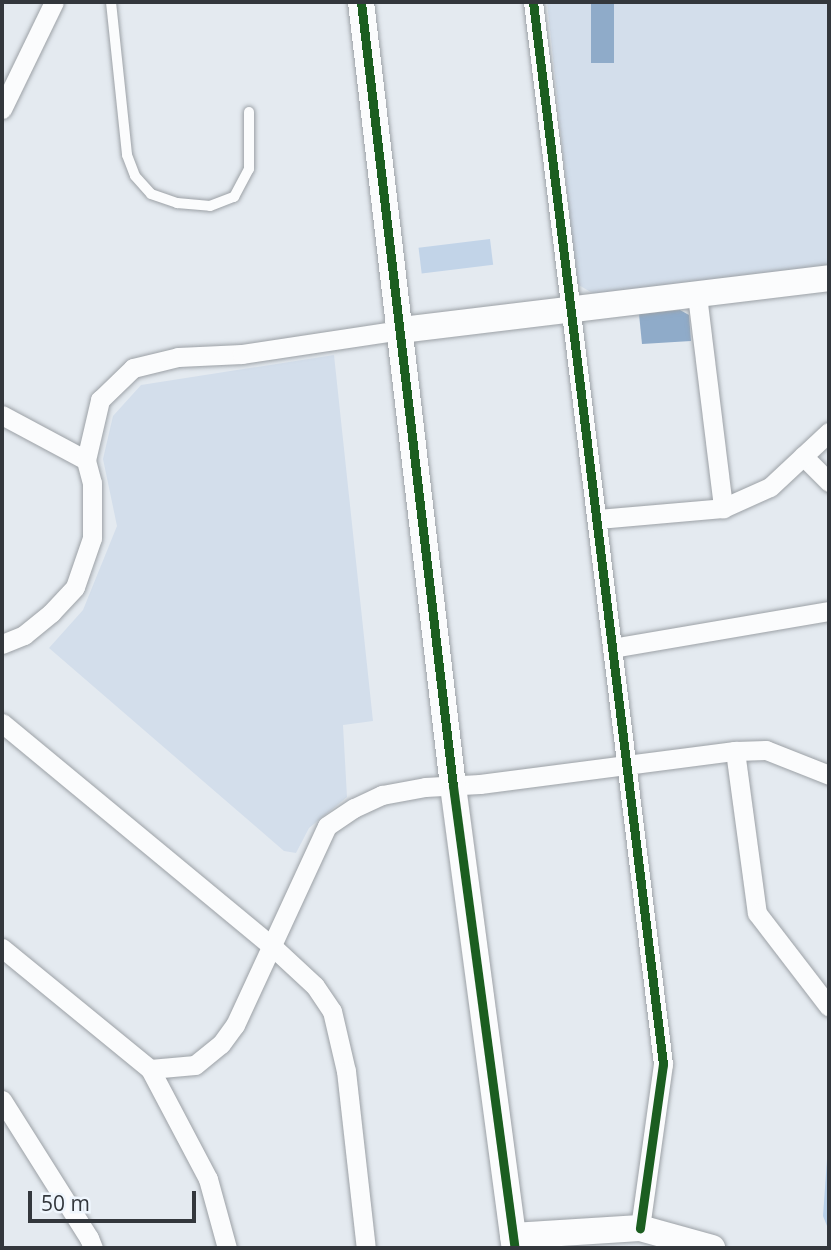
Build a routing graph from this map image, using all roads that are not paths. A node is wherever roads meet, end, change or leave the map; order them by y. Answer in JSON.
{"nodes":[{"id":1,"x":54,"y":2,"type":"edge"},
{"id":2,"x":111,"y":2,"type":"edge"},
{"id":3,"x":361,"y":2,"type":"edge"},
{"id":4,"x":533,"y":2,"type":"edge"},
{"id":5,"x":2,"y":109,"type":"edge"},
{"id":6,"x":249,"y":112,"type":"dead end"},
{"id":7,"x":829,"y":278,"type":"edge"},
{"id":8,"x":697,"y":295,"type":"junction"},
{"id":9,"x":571,"y":310,"type":"junction"},
{"id":10,"x":401,"y":330,"type":"junction"},
{"id":11,"x":2,"y":415,"type":"edge"},
{"id":12,"x":829,"y":432,"type":"edge"},
{"id":13,"x":803,"y":456,"type":"junction"},
{"id":14,"x":86,"y":460,"type":"junction"},
{"id":15,"x":829,"y":482,"type":"edge"},
{"id":16,"x":723,"y":508,"type":"junction"},
{"id":17,"x":598,"y":519,"type":"junction"},
{"id":18,"x":829,"y":611,"type":"edge"},
{"id":19,"x":2,"y":644,"type":"edge"},
{"id":20,"x":612,"y":648,"type":"junction"},
{"id":21,"x":2,"y":723,"type":"edge"},
{"id":22,"x":735,"y":751,"type":"junction"},
{"id":23,"x":627,"y":764,"type":"junction"},
{"id":24,"x":829,"y":775,"type":"edge"},
{"id":25,"x":453,"y":786,"type":"junction"},
{"id":26,"x":274,"y":947,"type":"junction"},
{"id":27,"x":2,"y":948,"type":"edge"},
{"id":28,"x":829,"y":1007,"type":"edge"},
{"id":29,"x":150,"y":1069,"type":"junction"},
{"id":30,"x":2,"y":1100,"type":"edge"},
{"id":31,"x":639,"y":1228,"type":"junction"},
{"id":32,"x":514,"y":1242,"type":"edge"},
{"id":33,"x":93,"y":1248,"type":"edge"},
{"id":34,"x":227,"y":1248,"type":"edge"},
{"id":35,"x":366,"y":1248,"type":"edge"},
{"id":36,"x":712,"y":1248,"type":"edge"}],
"edges":[{"from":1,"to":5,"type":"street"},
{"from":2,"to":6,"type":"lane"},
{"from":3,"to":10,"type":"street"},
{"from":4,"to":9,"type":"street"},
{"from":7,"to":8,"type":"street"},
{"from":8,"to":9,"type":"street"},
{"from":8,"to":16,"type":"street"},
{"from":9,"to":10,"type":"street"},
{"from":9,"to":17,"type":"street"},
{"from":10,"to":14,"type":"street"},
{"from":10,"to":25,"type":"street"},
{"from":11,"to":14,"type":"street"},
{"from":12,"to":13,"type":"street"},
{"from":13,"to":15,"type":"street"},
{"from":13,"to":16,"type":"street"},
{"from":14,"to":19,"type":"street"},
{"from":16,"to":17,"type":"street"},
{"from":17,"to":20,"type":"street"},
{"from":18,"to":20,"type":"street"},
{"from":20,"to":23,"type":"street"},
{"from":21,"to":26,"type":"street"},
{"from":22,"to":23,"type":"street"},
{"from":22,"to":24,"type":"street"},
{"from":22,"to":28,"type":"street"},
{"from":23,"to":25,"type":"street"},
{"from":23,"to":31,"type":"street"},
{"from":25,"to":26,"type":"street"},
{"from":25,"to":32,"type":"street"},
{"from":26,"to":29,"type":"street"},
{"from":26,"to":35,"type":"street"},
{"from":27,"to":29,"type":"street"},
{"from":29,"to":34,"type":"street"},
{"from":30,"to":33,"type":"street"},
{"from":31,"to":32,"type":"street"},
{"from":31,"to":36,"type":"street"}]}
